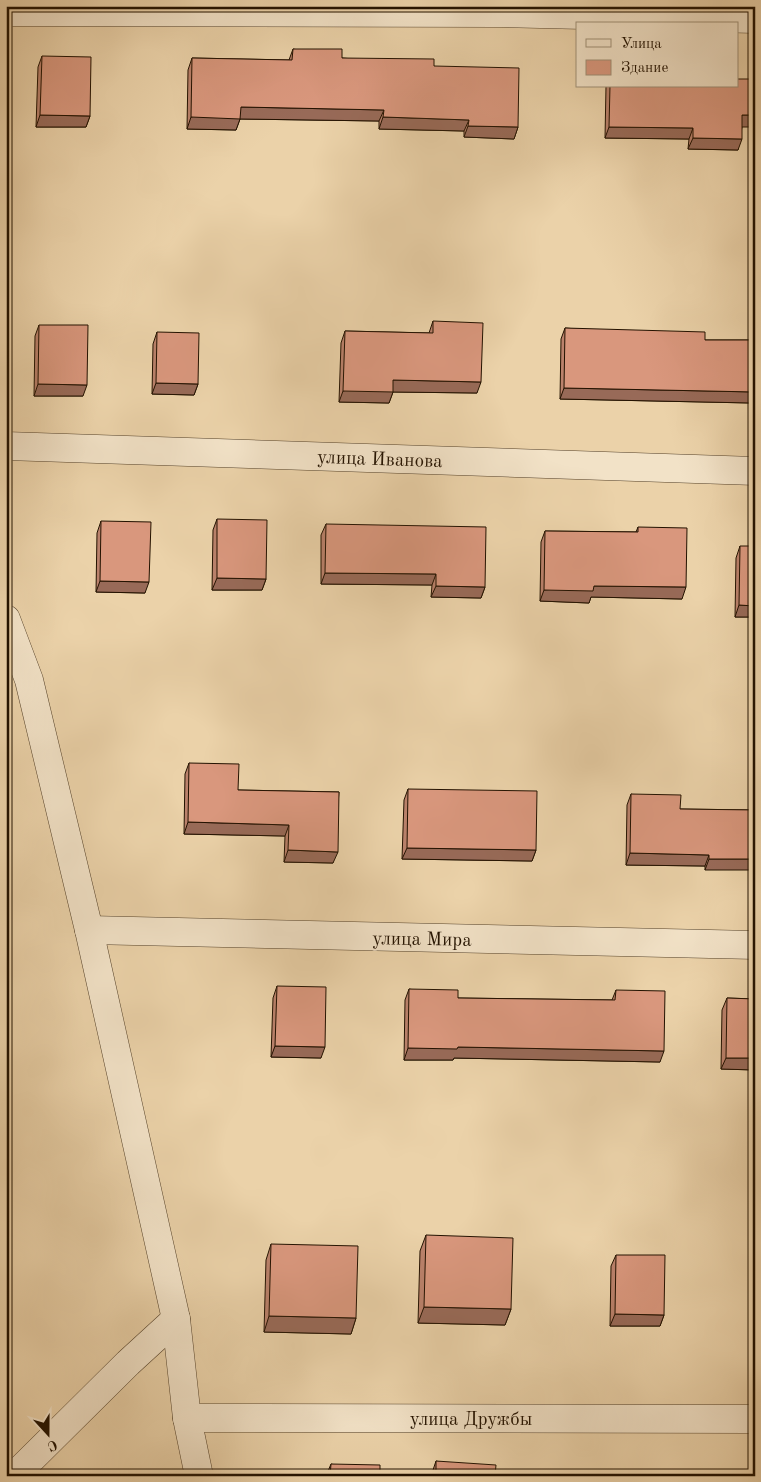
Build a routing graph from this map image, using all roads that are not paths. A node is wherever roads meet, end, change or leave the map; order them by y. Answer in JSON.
{"nodes":[{"id":1,"x":6,"y":12,"type":"edge"},
{"id":2,"x":755,"y":19,"type":"edge"},
{"id":3,"x":6,"y":446,"type":"edge"},
{"id":4,"x":755,"y":471,"type":"edge"},
{"id":5,"x":6,"y":619,"type":"edge"},
{"id":6,"x":89,"y":930,"type":"junction"},
{"id":7,"x":755,"y":945,"type":"edge"},
{"id":8,"x":176,"y":1318,"type":"junction"},
{"id":9,"x":187,"y":1418,"type":"junction"},
{"id":10,"x":755,"y":1419,"type":"edge"},
{"id":11,"x":14,"y":1476,"type":"edge"},
{"id":12,"x":199,"y":1476,"type":"edge"}],
"edges":[{"from":1,"to":2,"type":"street"},
{"from":3,"to":4,"type":"street","name":"улица Иванова"},
{"from":5,"to":6,"type":"street"},
{"from":6,"to":7,"type":"street","name":"улица Мира"},
{"from":6,"to":8,"type":"street"},
{"from":8,"to":9,"type":"street"},
{"from":8,"to":11,"type":"street"},
{"from":9,"to":10,"type":"street","name":"улица Дружбы"},
{"from":9,"to":12,"type":"street"}]}
